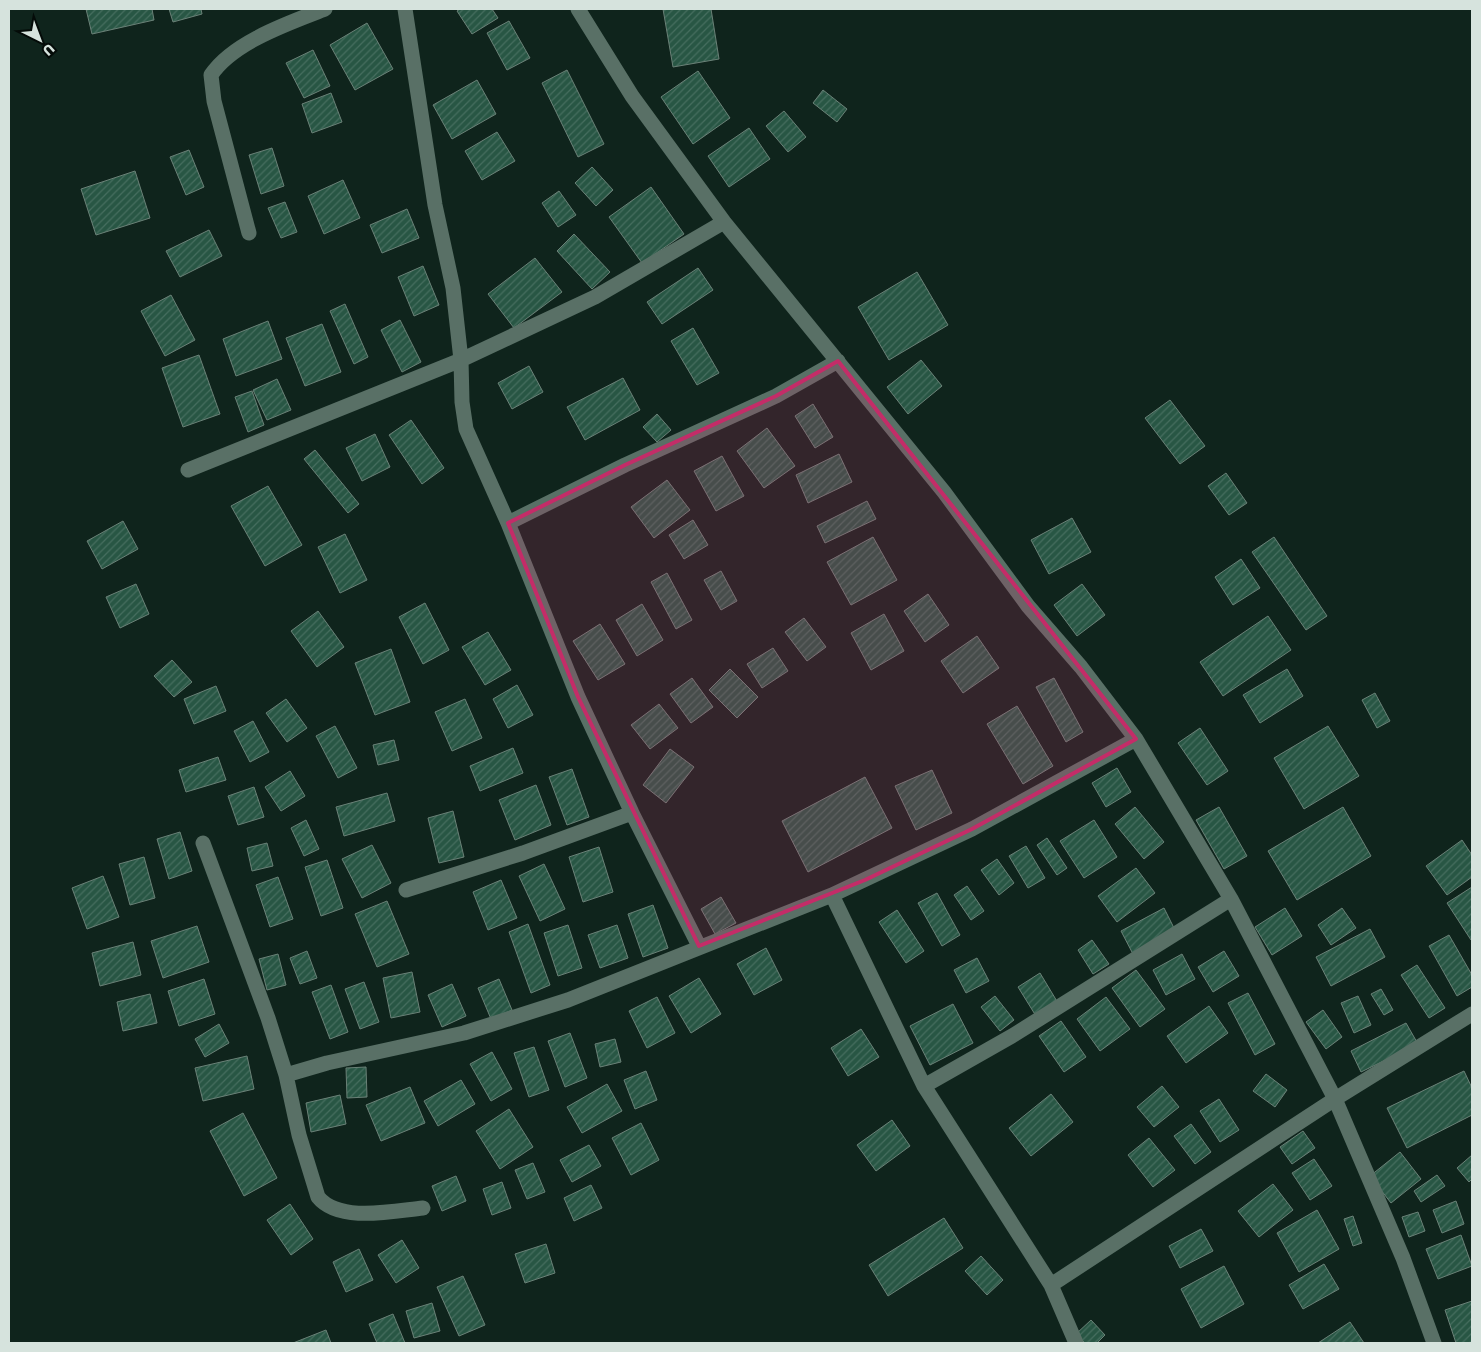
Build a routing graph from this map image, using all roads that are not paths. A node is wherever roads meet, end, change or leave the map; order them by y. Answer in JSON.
{"nodes":[{"id":1,"x":325,"y":9,"type":"edge"},
{"id":2,"x":405,"y":9,"type":"edge"},
{"id":3,"x":578,"y":9,"type":"edge"},
{"id":4,"x":724,"y":222,"type":"junction"},
{"id":5,"x":249,"y":233,"type":"dead end"},
{"id":6,"x":460,"y":360,"type":"junction"},
{"id":7,"x":838,"y":361,"type":"junction"},
{"id":8,"x":188,"y":470,"type":"dead end"},
{"id":9,"x":508,"y":523,"type":"junction"},
{"id":10,"x":1136,"y":739,"type":"junction"},
{"id":11,"x":632,"y":813,"type":"junction"},
{"id":12,"x":203,"y":844,"type":"dead end"},
{"id":13,"x":406,"y":890,"type":"dead end"},
{"id":14,"x":832,"y":894,"type":"junction"},
{"id":15,"x":1231,"y":899,"type":"junction"},
{"id":16,"x":699,"y":946,"type":"junction"},
{"id":17,"x":1472,"y":1014,"type":"edge"},
{"id":18,"x":286,"y":1075,"type":"junction"},
{"id":19,"x":924,"y":1086,"type":"junction"},
{"id":20,"x":1336,"y":1099,"type":"junction"},
{"id":21,"x":423,"y":1208,"type":"dead end"},
{"id":22,"x":1051,"y":1285,"type":"junction"},
{"id":23,"x":1076,"y":1343,"type":"edge"},
{"id":24,"x":1434,"y":1343,"type":"edge"}],
"edges":[{"from":1,"to":5,"type":"street"},
{"from":2,"to":6,"type":"street"},
{"from":3,"to":4,"type":"street"},
{"from":4,"to":6,"type":"street"},
{"from":4,"to":7,"type":"street"},
{"from":6,"to":8,"type":"street"},
{"from":6,"to":9,"type":"street"},
{"from":7,"to":9,"type":"street"},
{"from":7,"to":10,"type":"street"},
{"from":9,"to":11,"type":"street"},
{"from":10,"to":14,"type":"street"},
{"from":10,"to":15,"type":"street"},
{"from":11,"to":13,"type":"street"},
{"from":11,"to":16,"type":"street"},
{"from":12,"to":18,"type":"street"},
{"from":14,"to":16,"type":"street"},
{"from":14,"to":19,"type":"street"},
{"from":15,"to":19,"type":"street"},
{"from":15,"to":20,"type":"street"},
{"from":16,"to":18,"type":"street"},
{"from":17,"to":20,"type":"street"},
{"from":18,"to":21,"type":"street"},
{"from":19,"to":22,"type":"street"},
{"from":20,"to":22,"type":"street"},
{"from":20,"to":24,"type":"street"},
{"from":22,"to":23,"type":"street"}]}
